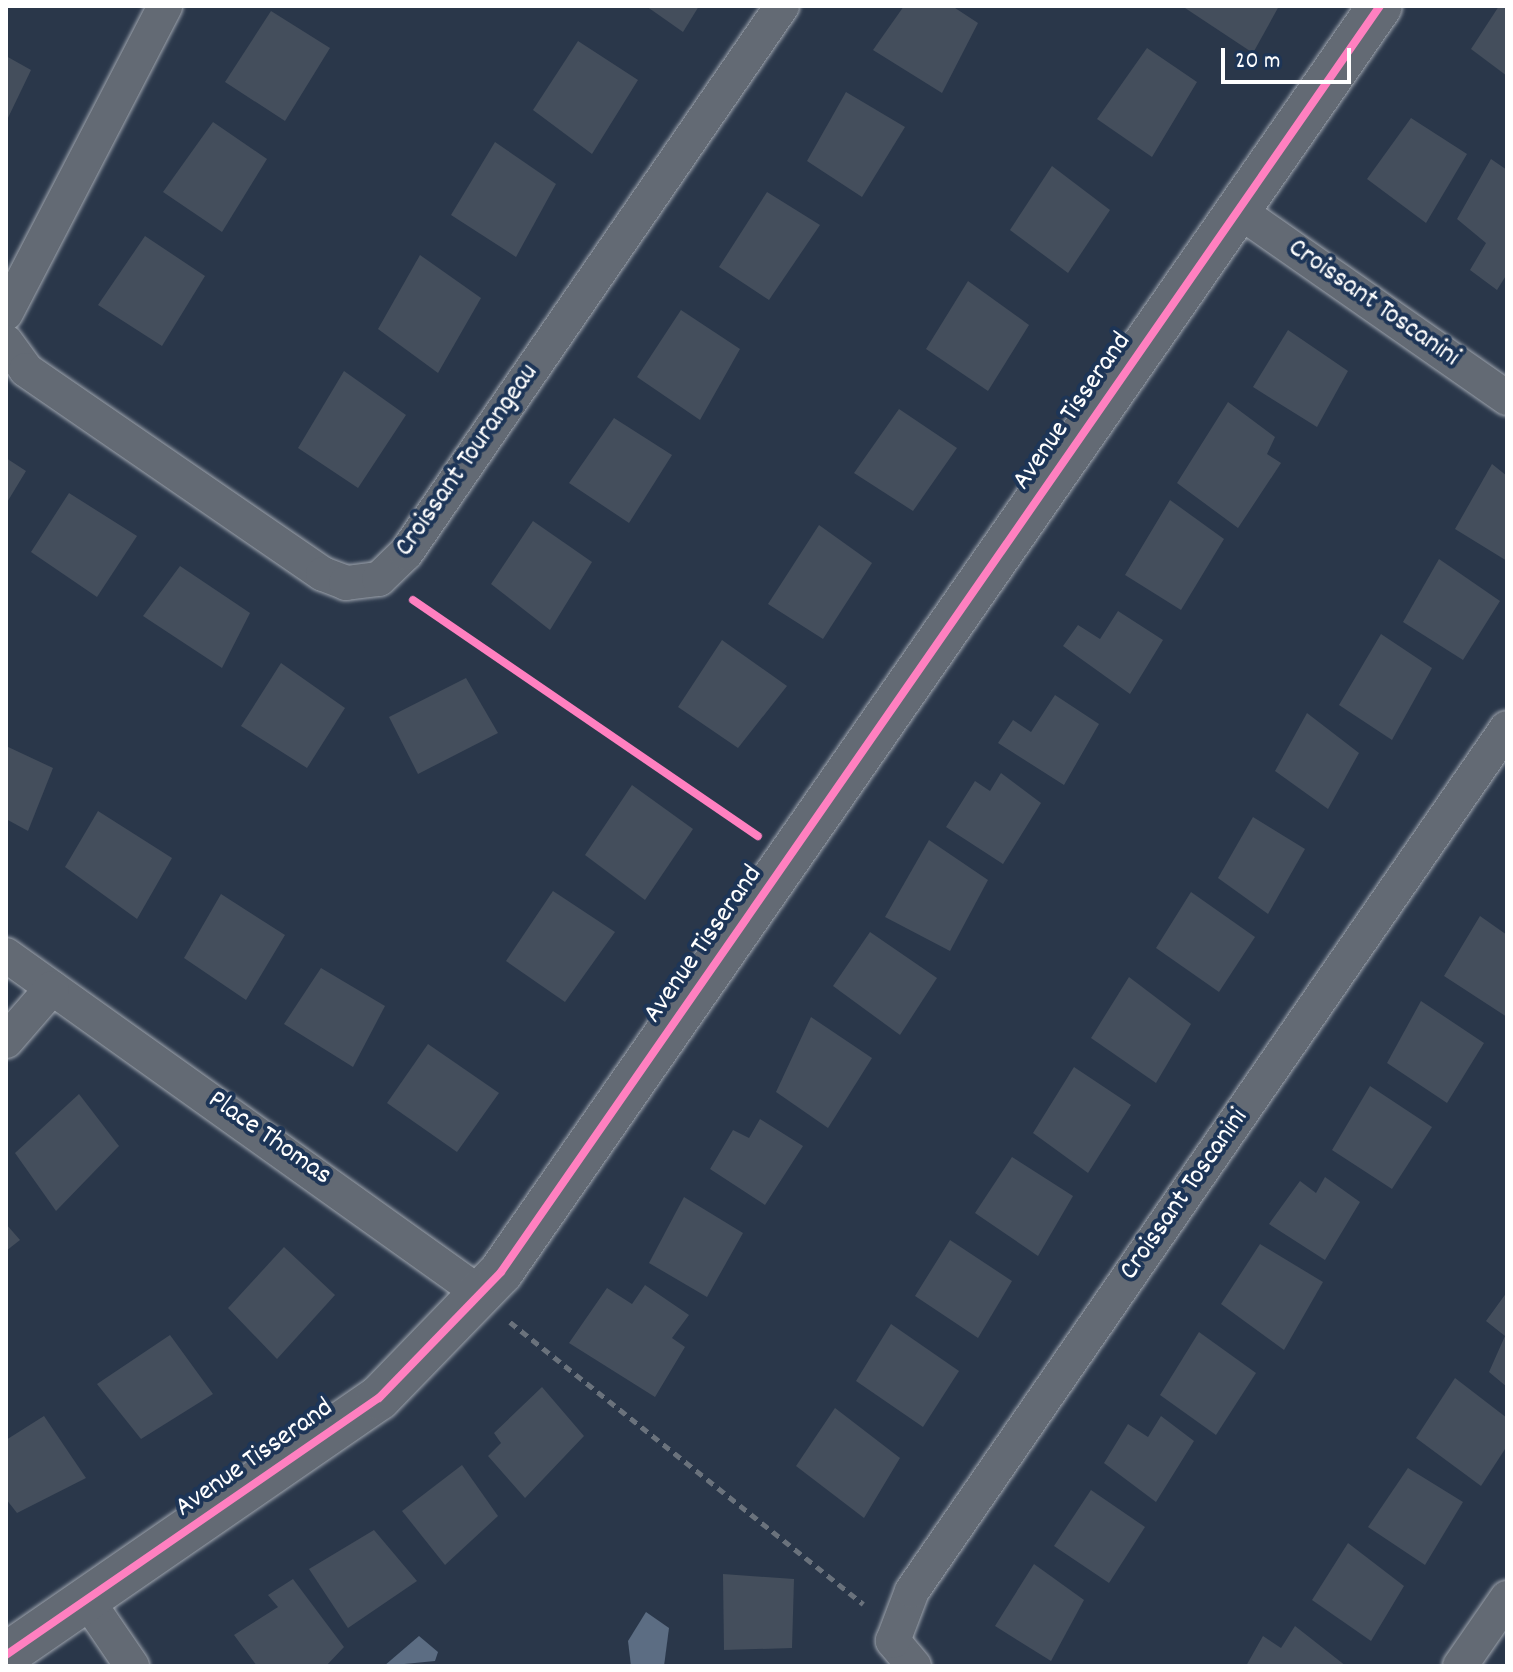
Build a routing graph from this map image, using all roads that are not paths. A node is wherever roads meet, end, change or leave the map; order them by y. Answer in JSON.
{"nodes":[{"id":1,"x":165,"y":6,"type":"edge"},
{"id":2,"x":782,"y":6,"type":"edge"},
{"id":3,"x":1380,"y":6,"type":"edge"},
{"id":4,"x":1239,"y":211,"type":"junction"},
{"id":5,"x":6,"y":313,"type":"edge"},
{"id":6,"x":6,"y":342,"type":"edge"},
{"id":7,"x":1507,"y":398,"type":"edge"},
{"id":8,"x":1507,"y":728,"type":"edge"},
{"id":9,"x":6,"y":955,"type":"edge"},
{"id":10,"x":52,"y":988,"type":"junction"},
{"id":11,"x":6,"y":1041,"type":"edge"},
{"id":12,"x":492,"y":1306,"type":"junction"},
{"id":13,"x":1507,"y":1598,"type":"edge"},
{"id":14,"x":87,"y":1600,"type":"junction"},
{"id":15,"x":6,"y":1655,"type":"edge"},
{"id":16,"x":132,"y":1666,"type":"edge"},
{"id":17,"x":914,"y":1666,"type":"edge"},
{"id":18,"x":1460,"y":1666,"type":"edge"}],
"edges":[{"from":1,"to":5,"type":"street"},
{"from":2,"to":6,"type":"street","name":"Croissant Tourangeau"},
{"from":3,"to":4,"type":"street","name":"Avenue Tisserand"},
{"from":4,"to":7,"type":"street","name":"Croissant Toscanini"},
{"from":4,"to":12,"type":"street","name":"Avenue Tisserand"},
{"from":8,"to":17,"type":"street","name":"Croissant Toscanini"},
{"from":9,"to":10,"type":"street","name":"Place Thomas"},
{"from":10,"to":11,"type":"street"},
{"from":10,"to":12,"type":"street","name":"Place Thomas"},
{"from":12,"to":14,"type":"street","name":"Avenue Tisserand"},
{"from":13,"to":18,"type":"street"},
{"from":14,"to":15,"type":"street","name":"Avenue Tisserand"},
{"from":14,"to":16,"type":"street"}]}
